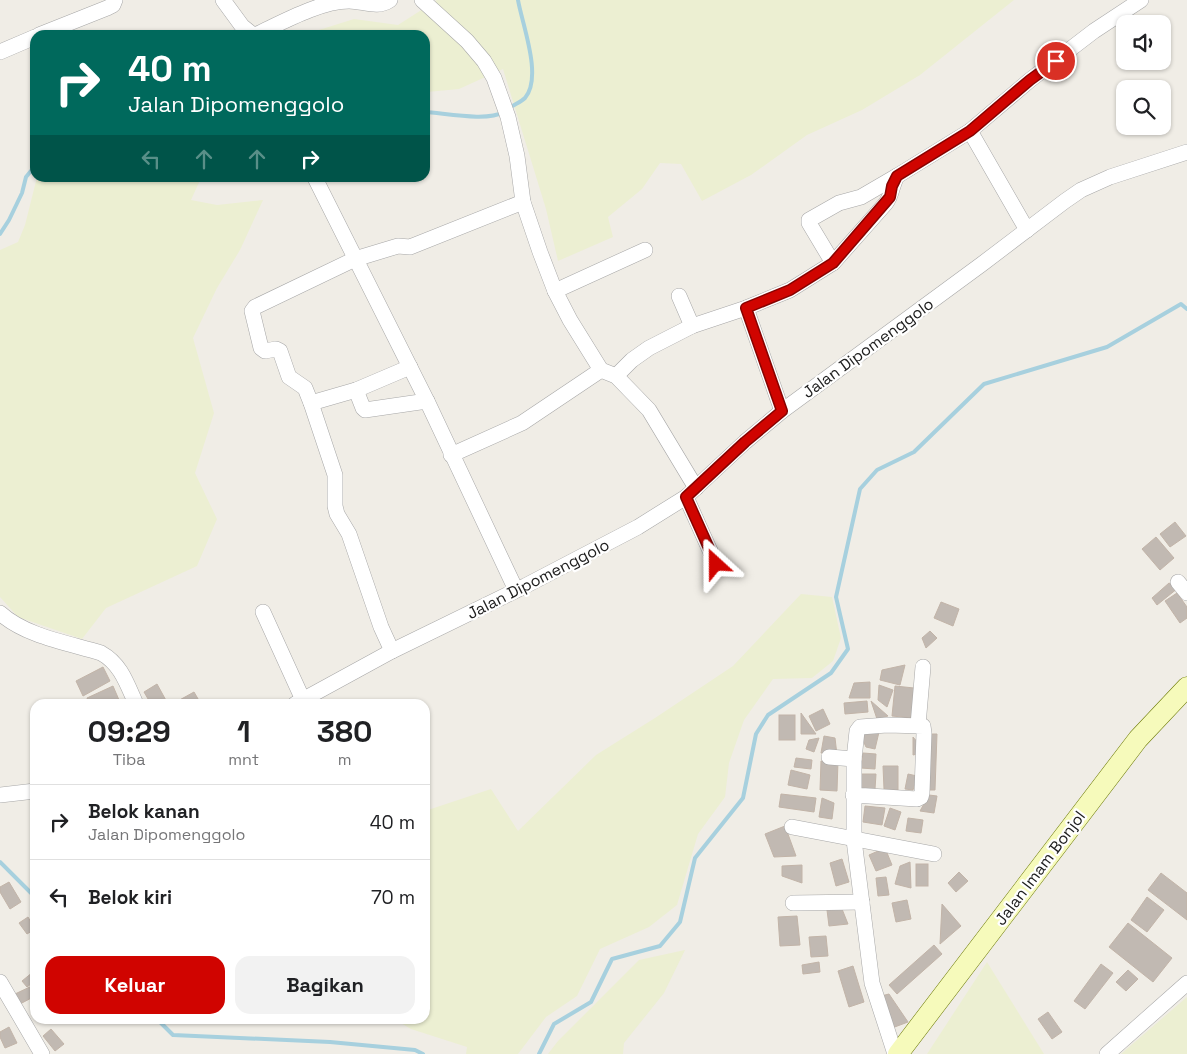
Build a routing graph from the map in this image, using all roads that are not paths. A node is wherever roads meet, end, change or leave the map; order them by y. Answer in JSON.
{"nodes":[{"id":1,"x":115,"y":0,"type":"edge"},
{"id":2,"x":223,"y":0,"type":"edge"},
{"id":3,"x":390,"y":0,"type":"edge"},
{"id":4,"x":422,"y":0,"type":"edge"},
{"id":5,"x":1141,"y":0,"type":"edge"},
{"id":6,"x":52,"y":30,"type":"edge"},
{"id":7,"x":247,"y":30,"type":"edge"},
{"id":8,"x":265,"y":30,"type":"edge"},
{"id":9,"x":30,"y":39,"type":"edge"},
{"id":10,"x":0,"y":52,"type":"edge"},
{"id":11,"x":970,"y":131,"type":"junction"},
{"id":12,"x":1187,"y":152,"type":"edge"},
{"id":13,"x":897,"y":176,"type":"junction"},
{"id":14,"x":317,"y":182,"type":"edge"},
{"id":15,"x":524,"y":202,"type":"junction"},
{"id":16,"x":1027,"y":230,"type":"junction"},
{"id":17,"x":646,"y":250,"type":"dead end"},
{"id":18,"x":355,"y":259,"type":"junction"},
{"id":19,"x":833,"y":263,"type":"junction"},
{"id":20,"x":555,"y":291,"type":"junction"},
{"id":21,"x":679,"y":296,"type":"dead end"},
{"id":22,"x":746,"y":308,"type":"junction"},
{"id":23,"x":692,"y":326,"type":"junction"},
{"id":24,"x":410,"y":367,"type":"junction"},
{"id":25,"x":601,"y":370,"type":"junction"},
{"id":26,"x":616,"y":376,"type":"junction"},
{"id":27,"x":356,"y":390,"type":"junction"},
{"id":28,"x":427,"y":401,"type":"junction"},
{"id":29,"x":311,"y":403,"type":"junction"},
{"id":30,"x":782,"y":411,"type":"junction"},
{"id":31,"x":451,"y":455,"type":"junction"},
{"id":32,"x":691,"y":492,"type":"junction"},
{"id":33,"x":716,"y":564,"type":"dead end"},
{"id":34,"x":516,"y":590,"type":"junction"},
{"id":35,"x":263,"y":612,"type":"dead end"},
{"id":36,"x":3,"y":621,"type":"edge"},
{"id":37,"x":392,"y":651,"type":"junction"},
{"id":38,"x":923,"y":667,"type":"dead end"},
{"id":39,"x":1187,"y":687,"type":"edge"},
{"id":40,"x":134,"y":699,"type":"edge"},
{"id":41,"x":298,"y":699,"type":"edge"},
{"id":42,"x":304,"y":699,"type":"edge"},
{"id":43,"x":918,"y":725,"type":"junction"},
{"id":44,"x":829,"y":757,"type":"dead end"},
{"id":45,"x":854,"y":759,"type":"junction"},
{"id":46,"x":30,"y":792,"type":"edge"},
{"id":47,"x":0,"y":795,"type":"edge"},
{"id":48,"x":853,"y":795,"type":"junction"},
{"id":49,"x":792,"y":827,"type":"dead end"},
{"id":50,"x":854,"y":840,"type":"junction"},
{"id":51,"x":934,"y":854,"type":"dead end"},
{"id":52,"x":862,"y":902,"type":"junction"},
{"id":53,"x":793,"y":903,"type":"dead end"},
{"id":54,"x":0,"y":982,"type":"edge"},
{"id":55,"x":1187,"y":983,"type":"edge"},
{"id":56,"x":42,"y":1054,"type":"edge"},
{"id":57,"x":896,"y":1054,"type":"edge"},
{"id":58,"x":1107,"y":1054,"type":"edge"}],
"edges":[{"from":1,"to":6,"type":"street"},
{"from":2,"to":7,"type":"street"},
{"from":3,"to":8,"type":"street"},
{"from":4,"to":15,"type":"street"},
{"from":5,"to":11,"type":"street"},
{"from":9,"to":10,"type":"street"},
{"from":11,"to":13,"type":"street"},
{"from":11,"to":16,"type":"street"},
{"from":12,"to":16,"type":"street","name":"Jalan Dipomenggolo"},
{"from":13,"to":19,"type":"street"},
{"from":13,"to":19,"type":"street"},
{"from":14,"to":18,"type":"street"},
{"from":15,"to":18,"type":"street"},
{"from":15,"to":20,"type":"street"},
{"from":16,"to":30,"type":"street","name":"Jalan Dipomenggolo"},
{"from":17,"to":20,"type":"street"},
{"from":18,"to":24,"type":"street"},
{"from":18,"to":29,"type":"street"},
{"from":19,"to":22,"type":"street"},
{"from":20,"to":25,"type":"street"},
{"from":21,"to":23,"type":"street"},
{"from":22,"to":23,"type":"street"},
{"from":22,"to":30,"type":"street"},
{"from":23,"to":26,"type":"street"},
{"from":24,"to":27,"type":"street"},
{"from":24,"to":28,"type":"street"},
{"from":25,"to":26,"type":"street"},
{"from":25,"to":31,"type":"street"},
{"from":26,"to":32,"type":"street"},
{"from":27,"to":28,"type":"street"},
{"from":27,"to":29,"type":"street"},
{"from":28,"to":31,"type":"street"},
{"from":29,"to":37,"type":"street"},
{"from":30,"to":32,"type":"street","name":"Jalan Dipomenggolo"},
{"from":31,"to":34,"type":"street"},
{"from":32,"to":33,"type":"street"},
{"from":32,"to":34,"type":"street","name":"Jalan Dipomenggolo"},
{"from":34,"to":37,"type":"street","name":"Jalan Dipomenggolo"},
{"from":35,"to":41,"type":"street"},
{"from":36,"to":40,"type":"street"},
{"from":37,"to":42,"type":"street","name":"Jalan Dipomenggolo"},
{"from":38,"to":43,"type":"street"},
{"from":39,"to":57,"type":"main road","name":"Jalan Imam Bonjol"},
{"from":43,"to":45,"type":"street"},
{"from":43,"to":48,"type":"street"},
{"from":44,"to":45,"type":"street"},
{"from":45,"to":48,"type":"street"},
{"from":46,"to":47,"type":"street"},
{"from":48,"to":50,"type":"street"},
{"from":49,"to":50,"type":"street"},
{"from":50,"to":51,"type":"street"},
{"from":50,"to":52,"type":"street"},
{"from":52,"to":53,"type":"street"},
{"from":52,"to":57,"type":"street"},
{"from":54,"to":56,"type":"street"},
{"from":55,"to":58,"type":"street"}]}
